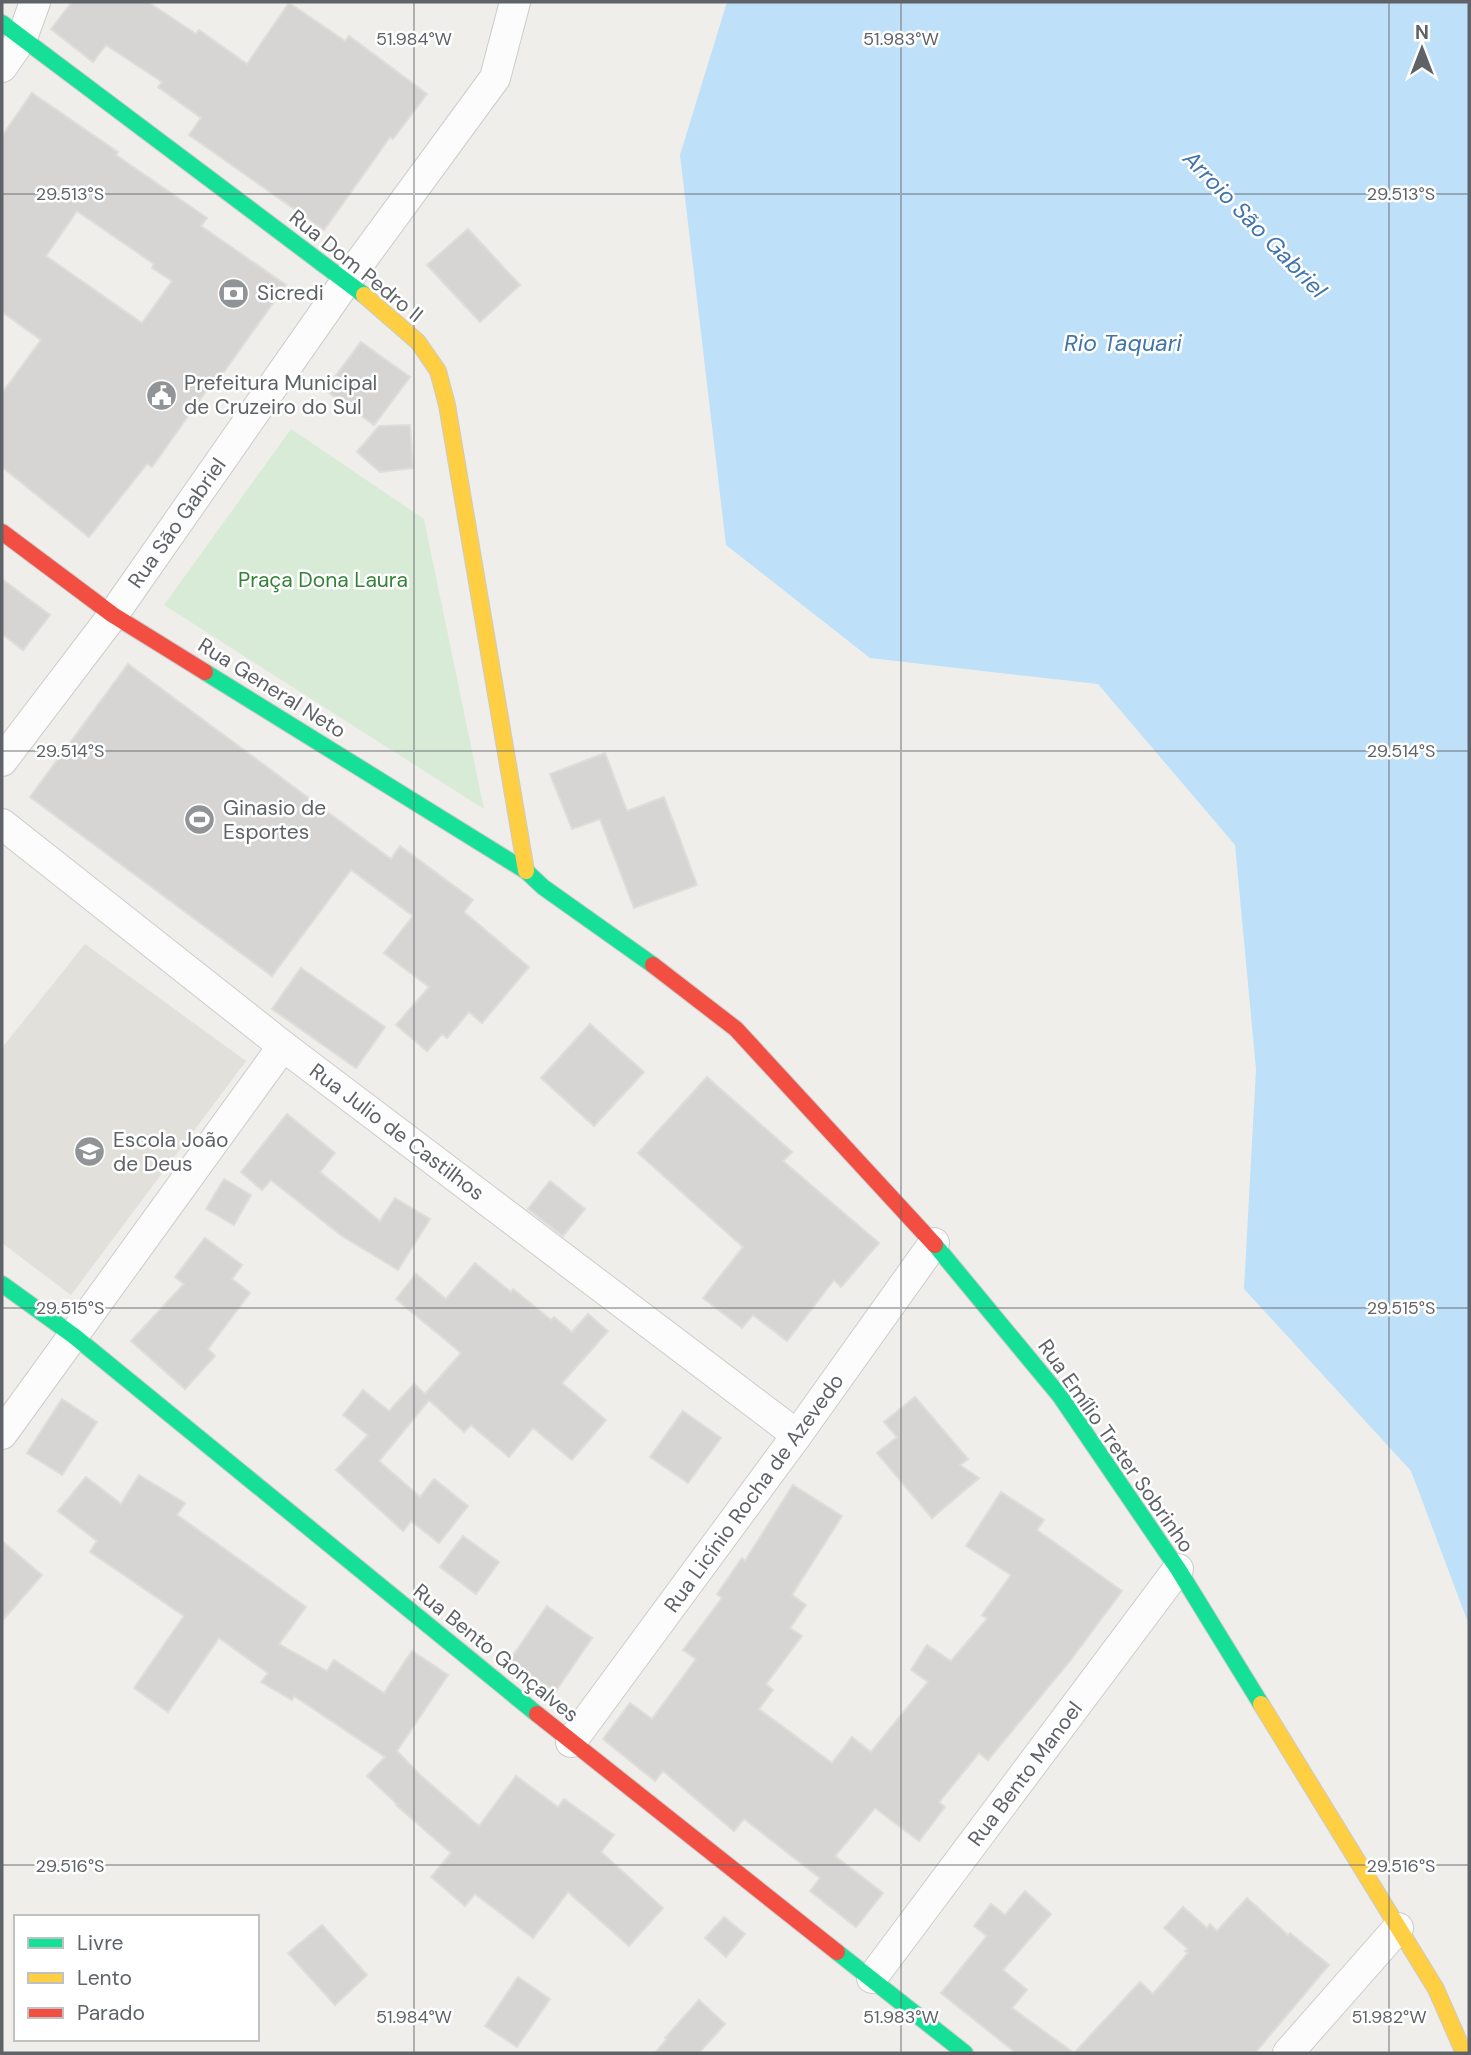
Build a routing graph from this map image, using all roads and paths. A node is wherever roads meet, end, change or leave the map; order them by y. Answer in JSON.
{"nodes":[{"id":1,"x":35,"y":2,"type":"edge"},
{"id":2,"x":516,"y":2,"type":"edge"},
{"id":3,"x":12,"y":30,"type":"edge"},
{"id":4,"x":2,"y":66,"type":"edge"},
{"id":5,"x":347,"y":280,"type":"junction"},
{"id":6,"x":2,"y":532,"type":"edge"},
{"id":7,"x":113,"y":615,"type":"junction"},
{"id":8,"x":2,"y":761,"type":"edge"},
{"id":9,"x":2,"y":824,"type":"edge"},
{"id":10,"x":526,"y":871,"type":"junction"},
{"id":11,"x":283,"y":1046,"type":"junction"},
{"id":12,"x":934,"y":1242,"type":"junction"},
{"id":13,"x":2,"y":1283,"type":"edge"},
{"id":14,"x":74,"y":1336,"type":"junction"},
{"id":15,"x":2,"y":1434,"type":"edge"},
{"id":16,"x":797,"y":1435,"type":"junction"},
{"id":17,"x":1178,"y":1569,"type":"junction"},
{"id":18,"x":571,"y":1742,"type":"junction"},
{"id":19,"x":1398,"y":1928,"type":"junction"},
{"id":20,"x":872,"y":1979,"type":"junction"},
{"id":21,"x":965,"y":2053,"type":"edge"},
{"id":22,"x":1288,"y":2053,"type":"edge"},
{"id":23,"x":1464,"y":2053,"type":"edge"}],
"edges":[{"from":1,"to":3,"type":"street"},
{"from":2,"to":5,"type":"street","name":"Rua São Gabriel"},
{"from":3,"to":4,"type":"street"},
{"from":3,"to":5,"type":"main road","name":"Rua Dom Pedro II"},
{"from":5,"to":7,"type":"street","name":"Rua São Gabriel"},
{"from":5,"to":10,"type":"main road","name":"Rua Dom Pedro II"},
{"from":6,"to":7,"type":"main road","name":"Rua General Neto"},
{"from":7,"to":8,"type":"street","name":"Rua São Gabriel"},
{"from":7,"to":10,"type":"main road","name":"Rua General Neto"},
{"from":9,"to":11,"type":"street","name":"Rua Julio de Castilhos"},
{"from":10,"to":12,"type":"main road","name":"Rua Emílio Treter Sobrinho"},
{"from":11,"to":14,"type":"street"},
{"from":11,"to":16,"type":"street","name":"Rua Julio de Castilhos"},
{"from":12,"to":16,"type":"street","name":"Rua Licínio Rocha de Azevedo"},
{"from":12,"to":17,"type":"main road","name":"Rua Emílio Treter Sobrinho"},
{"from":13,"to":14,"type":"main road","name":"Rua Bento Gonçalves"},
{"from":14,"to":15,"type":"street"},
{"from":14,"to":18,"type":"main road","name":"Rua Bento Gonçalves"},
{"from":16,"to":18,"type":"street","name":"Rua Licínio Rocha de Azevedo"},
{"from":17,"to":19,"type":"main road","name":"Rua Emílio Treter Sobrinho"},
{"from":17,"to":20,"type":"street","name":"Rua Bento Manoel"},
{"from":18,"to":20,"type":"main road","name":"Rua Bento Gonçalves"},
{"from":19,"to":22,"type":"street"},
{"from":19,"to":23,"type":"main road","name":"Rua Emílio Treter Sobrinho"},
{"from":20,"to":21,"type":"main road","name":"Rua Bento Gonçalves"}]}
